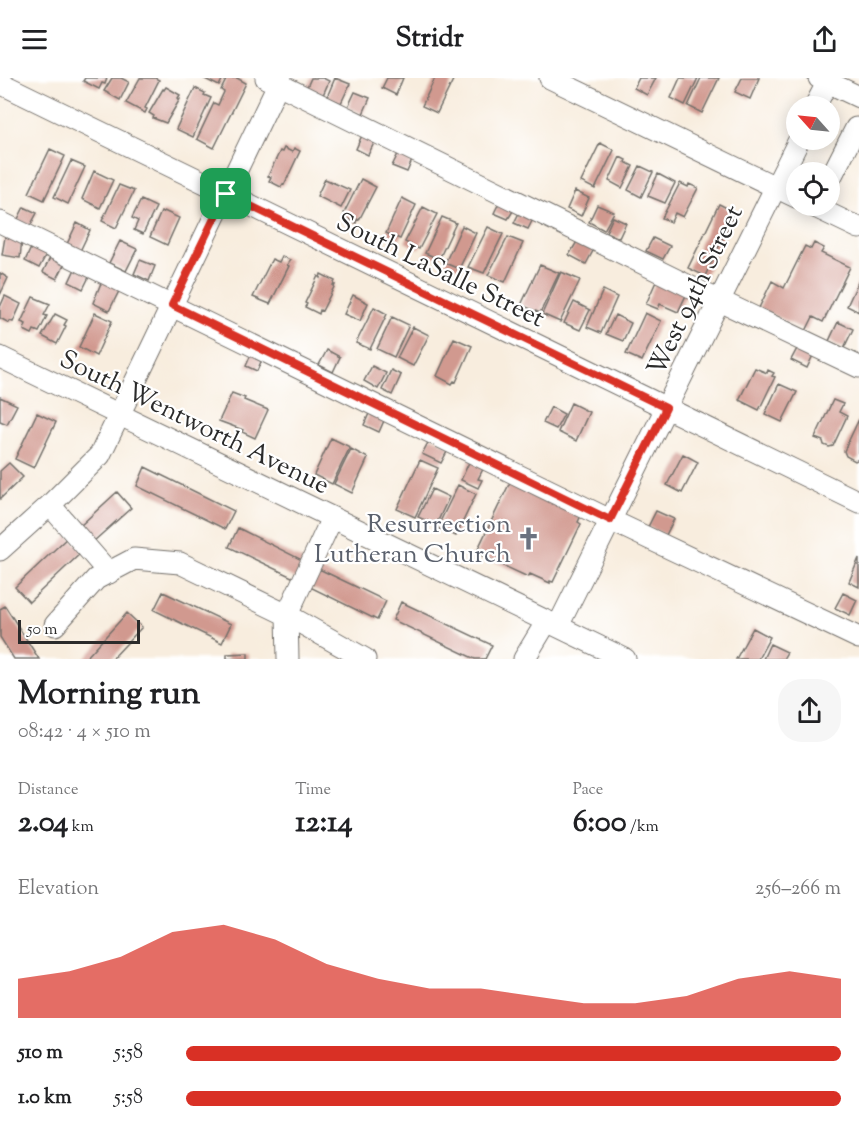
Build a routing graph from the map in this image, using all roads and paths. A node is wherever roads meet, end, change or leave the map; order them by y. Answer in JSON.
{"nodes":[{"id":1,"x":550,"y":78,"type":"edge"},
{"id":2,"x":826,"y":79,"type":"edge"},
{"id":3,"x":275,"y":80,"type":"edge"},
{"id":4,"x":0,"y":83,"type":"edge"},
{"id":5,"x":819,"y":96,"type":"edge"},
{"id":6,"x":859,"y":97,"type":"edge"},
{"id":7,"x":856,"y":128,"type":"dead end"},
{"id":8,"x":794,"y":150,"type":"edge"},
{"id":9,"x":839,"y":162,"type":"edge"},
{"id":10,"x":775,"y":187,"type":"junction"},
{"id":11,"x":786,"y":192,"type":"edge"},
{"id":12,"x":226,"y":194,"type":"junction"},
{"id":13,"x":834,"y":216,"type":"edge"},
{"id":14,"x":0,"y":222,"type":"edge"},
{"id":15,"x":859,"y":228,"type":"edge"},
{"id":16,"x":719,"y":300,"type":"junction"},
{"id":17,"x":172,"y":305,"type":"junction"},
{"id":18,"x":0,"y":357,"type":"edge"},
{"id":19,"x":859,"y":367,"type":"edge"},
{"id":20,"x":666,"y":408,"type":"junction"},
{"id":21,"x":120,"y":415,"type":"junction"},
{"id":22,"x":859,"y":502,"type":"edge"},
{"id":23,"x":50,"y":506,"type":"junction"},
{"id":24,"x":332,"y":518,"type":"junction"},
{"id":25,"x":610,"y":520,"type":"junction"},
{"id":26,"x":0,"y":550,"type":"edge"},
{"id":27,"x":109,"y":573,"type":"junction"},
{"id":28,"x":287,"y":615,"type":"junction"},
{"id":29,"x":552,"y":623,"type":"junction"},
{"id":30,"x":55,"y":625,"type":"dead end"},
{"id":31,"x":859,"y":638,"type":"edge"},
{"id":32,"x":288,"y":659,"type":"edge"},
{"id":33,"x":365,"y":659,"type":"edge"},
{"id":34,"x":524,"y":659,"type":"edge"},
{"id":35,"x":625,"y":659,"type":"edge"}],
"edges":[{"from":1,"to":10,"type":"street"},
{"from":2,"to":5,"type":"street"},
{"from":2,"to":6,"type":"street"},
{"from":3,"to":12,"type":"street"},
{"from":3,"to":16,"type":"street"},
{"from":4,"to":12,"type":"street","name":"South LaSalle Street"},
{"from":7,"to":9,"type":"street"},
{"from":8,"to":10,"type":"street","name":"West 94th Street"},
{"from":10,"to":11,"type":"street"},
{"from":10,"to":16,"type":"street","name":"West 94th Street"},
{"from":12,"to":17,"type":"street"},
{"from":12,"to":20,"type":"street","name":"South LaSalle Street"},
{"from":13,"to":15,"type":"street"},
{"from":14,"to":17,"type":"street"},
{"from":16,"to":19,"type":"street"},
{"from":16,"to":20,"type":"street","name":"West 94th Street"},
{"from":17,"to":21,"type":"street"},
{"from":17,"to":25,"type":"street"},
{"from":18,"to":21,"type":"street","name":"South Wentworth Avenue"},
{"from":20,"to":22,"type":"street","name":"South LaSalle Street"},
{"from":20,"to":25,"type":"street","name":"West 94th Street"},
{"from":21,"to":23,"type":"street"},
{"from":21,"to":24,"type":"street","name":"South Wentworth Avenue"},
{"from":23,"to":26,"type":"street"},
{"from":23,"to":27,"type":"street"},
{"from":24,"to":28,"type":"street"},
{"from":24,"to":29,"type":"street","name":"South Wentworth Avenue"},
{"from":25,"to":29,"type":"street","name":"West 94th Street"},
{"from":25,"to":31,"type":"street"},
{"from":27,"to":28,"type":"street"},
{"from":27,"to":30,"type":"street"},
{"from":28,"to":32,"type":"street"},
{"from":28,"to":33,"type":"street"},
{"from":29,"to":34,"type":"street","name":"West 94th Street"},
{"from":29,"to":35,"type":"street","name":"South Wentworth Avenue"}]}
